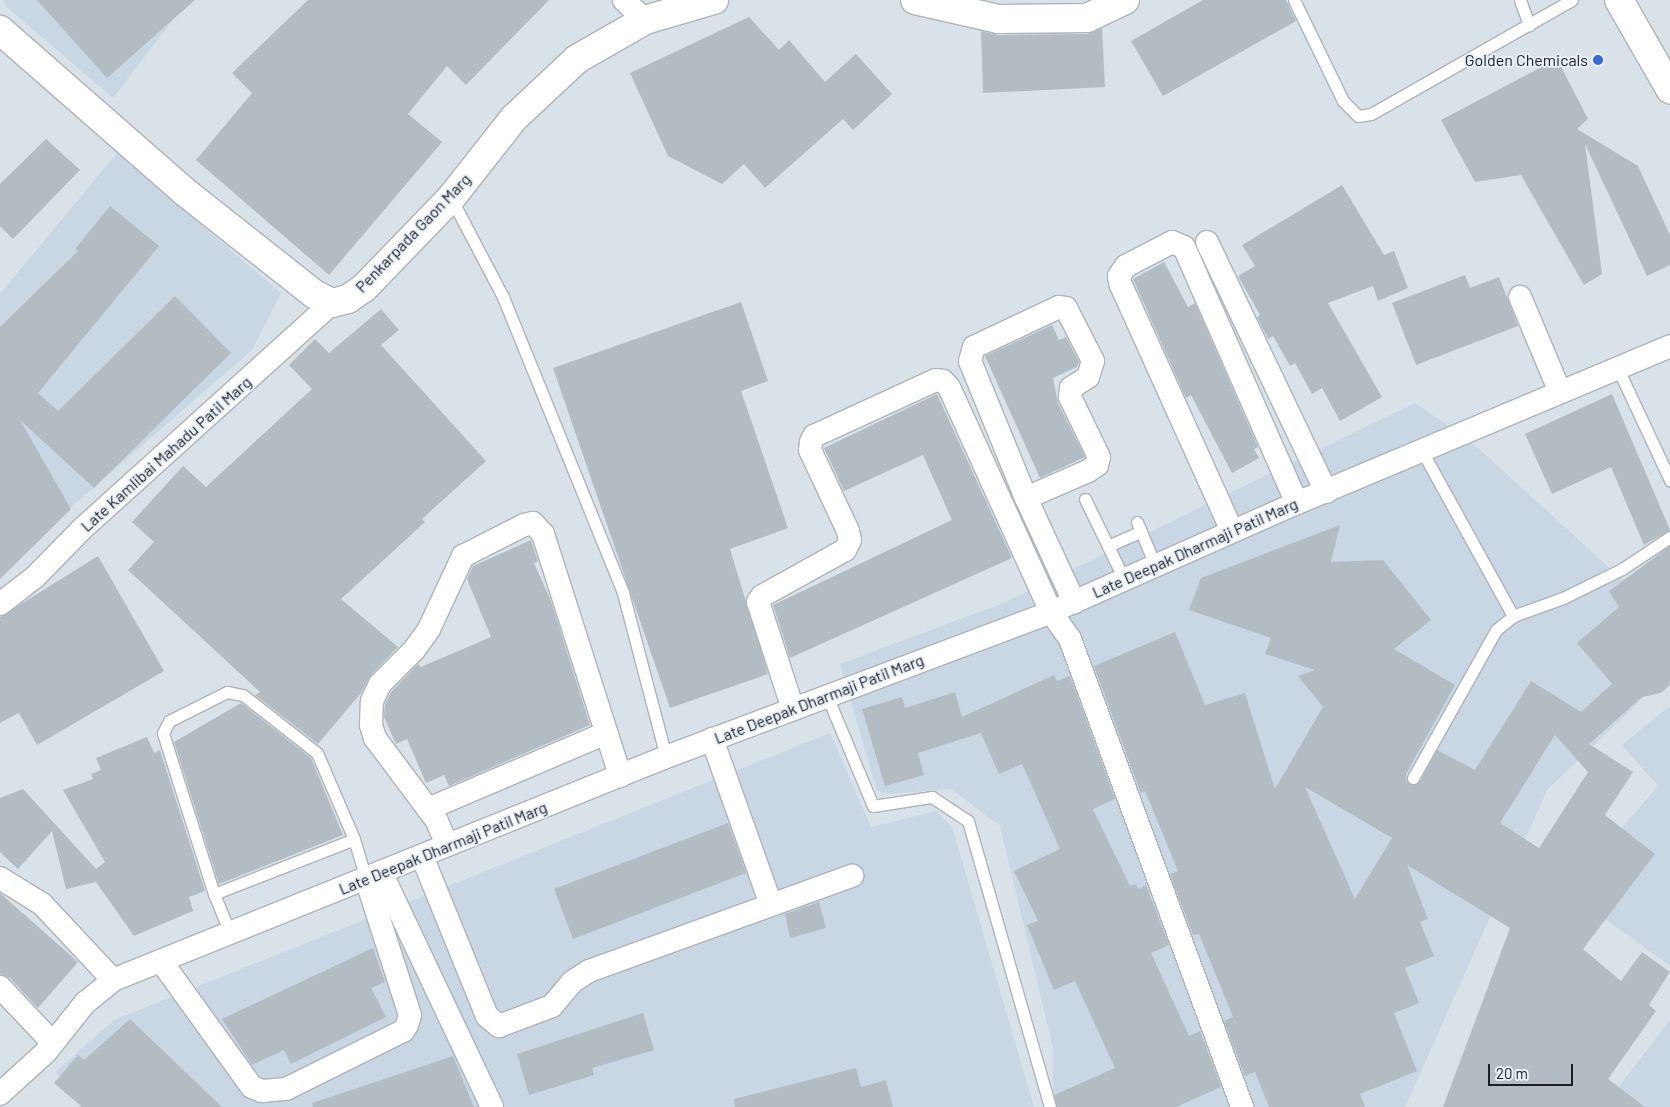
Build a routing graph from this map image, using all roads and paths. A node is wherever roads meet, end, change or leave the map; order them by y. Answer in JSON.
{"nodes":[{"id":1,"x":624,"y":0,"type":"edge"},
{"id":2,"x":714,"y":0,"type":"edge"},
{"id":3,"x":915,"y":0,"type":"edge"},
{"id":4,"x":1125,"y":0,"type":"edge"},
{"id":5,"x":1294,"y":0,"type":"edge"},
{"id":6,"x":1520,"y":0,"type":"edge"},
{"id":7,"x":1572,"y":0,"type":"edge"},
{"id":8,"x":1619,"y":0,"type":"edge"},
{"id":9,"x":645,"y":20,"type":"junction"},
{"id":10,"x":1529,"y":25,"type":"junction"},
{"id":11,"x":0,"y":30,"type":"edge"},
{"id":12,"x":1670,"y":89,"type":"edge"},
{"id":13,"x":451,"y":198,"type":"junction"},
{"id":14,"x":1207,"y":242,"type":"dead end"},
{"id":15,"x":1520,"y":297,"type":"dead end"},
{"id":16,"x":332,"y":303,"type":"junction"},
{"id":17,"x":1670,"y":346,"type":"edge"},
{"id":18,"x":1618,"y":369,"type":"junction"},
{"id":19,"x":1560,"y":392,"type":"junction"},
{"id":20,"x":1422,"y":451,"type":"junction"},
{"id":21,"x":1670,"y":480,"type":"edge"},
{"id":22,"x":1326,"y":492,"type":"junction"},
{"id":23,"x":1026,"y":498,"type":"junction"},
{"id":24,"x":1085,"y":499,"type":"dead end"},
{"id":25,"x":1297,"y":503,"type":"junction"},
{"id":26,"x":1232,"y":531,"type":"junction"},
{"id":27,"x":1670,"y":537,"type":"edge"},
{"id":28,"x":1108,"y":546,"type":"junction"},
{"id":29,"x":1155,"y":565,"type":"junction"},
{"id":30,"x":1124,"y":579,"type":"junction"},
{"id":31,"x":1074,"y":602,"type":"junction"},
{"id":32,"x":0,"y":604,"type":"edge"},
{"id":33,"x":1051,"y":612,"type":"junction"},
{"id":34,"x":1513,"y":616,"type":"junction"},
{"id":35,"x":827,"y":696,"type":"junction"},
{"id":36,"x":792,"y":710,"type":"junction"},
{"id":37,"x":606,"y":733,"type":"junction"},
{"id":38,"x":712,"y":739,"type":"junction"},
{"id":39,"x":666,"y":757,"type":"junction"},
{"id":40,"x":620,"y":776,"type":"junction"},
{"id":41,"x":1413,"y":778,"type":"dead end"},
{"id":42,"x":428,"y":809,"type":"junction"},
{"id":43,"x":354,"y":839,"type":"junction"},
{"id":44,"x":447,"y":845,"type":"junction"},
{"id":45,"x":422,"y":856,"type":"junction"},
{"id":46,"x":373,"y":876,"type":"junction"},
{"id":47,"x":852,"y":876,"type":"dead end"},
{"id":48,"x":0,"y":878,"type":"edge"},
{"id":49,"x":214,"y":894,"type":"junction"},
{"id":50,"x":771,"y":905,"type":"junction"},
{"id":51,"x":230,"y":933,"type":"junction"},
{"id":52,"x":161,"y":961,"type":"junction"},
{"id":53,"x":113,"y":980,"type":"junction"},
{"id":54,"x":0,"y":987,"type":"edge"},
{"id":55,"x":53,"y":1043,"type":"junction"},
{"id":56,"x":0,"y":1094,"type":"edge"},
{"id":57,"x":492,"y":1107,"type":"edge"},
{"id":58,"x":1050,"y":1107,"type":"edge"},
{"id":59,"x":1242,"y":1107,"type":"edge"}],
"edges":[{"from":1,"to":9,"type":"street"},
{"from":2,"to":9,"type":"street","name":"Penkarpada Gaon Marg"},
{"from":3,"to":4,"type":"street"},
{"from":5,"to":10,"type":"lane"},
{"from":6,"to":10,"type":"lane"},
{"from":7,"to":10,"type":"lane"},
{"from":8,"to":12,"type":"street"},
{"from":9,"to":13,"type":"street","name":"Penkarpada Gaon Marg"},
{"from":11,"to":16,"type":"street"},
{"from":13,"to":16,"type":"street","name":"Penkarpada Gaon Marg"},
{"from":13,"to":39,"type":"lane"},
{"from":14,"to":22,"type":"street"},
{"from":15,"to":19,"type":"street"},
{"from":16,"to":32,"type":"street","name":"Late Kamlibai Mahadu Patil Marg"},
{"from":17,"to":18,"type":"street","name":"Late Deepak Dharmaji Patil Marg"},
{"from":18,"to":19,"type":"street","name":"Late Deepak Dharmaji Patil Marg"},
{"from":18,"to":21,"type":"lane"},
{"from":19,"to":20,"type":"street","name":"Late Deepak Dharmaji Patil Marg"},
{"from":20,"to":22,"type":"street","name":"Late Deepak Dharmaji Patil Marg"},
{"from":20,"to":34,"type":"lane"},
{"from":22,"to":25,"type":"street","name":"Late Deepak Dharmaji Patil Marg"},
{"from":23,"to":23,"type":"street"},
{"from":23,"to":31,"type":"street"},
{"from":24,"to":28,"type":"lane"},
{"from":25,"to":26,"type":"street","name":"Late Deepak Dharmaji Patil Marg"},
{"from":25,"to":26,"type":"street"},
{"from":26,"to":29,"type":"street","name":"Late Deepak Dharmaji Patil Marg"},
{"from":27,"to":34,"type":"lane"},
{"from":28,"to":29,"type":"lane"},
{"from":28,"to":30,"type":"lane"},
{"from":29,"to":30,"type":"street","name":"Late Deepak Dharmaji Patil Marg"},
{"from":30,"to":31,"type":"street","name":"Late Deepak Dharmaji Patil Marg"},
{"from":31,"to":33,"type":"street","name":"Late Deepak Dharmaji Patil Marg"},
{"from":33,"to":35,"type":"street","name":"Late Deepak Dharmaji Patil Marg"},
{"from":33,"to":36,"type":"street"},
{"from":33,"to":59,"type":"street"},
{"from":34,"to":41,"type":"lane"},
{"from":35,"to":36,"type":"street","name":"Late Deepak Dharmaji Patil Marg"},
{"from":35,"to":58,"type":"lane"},
{"from":36,"to":38,"type":"street","name":"Late Deepak Dharmaji Patil Marg"},
{"from":37,"to":40,"type":"street"},
{"from":37,"to":42,"type":"street"},
{"from":37,"to":42,"type":"street"},
{"from":38,"to":39,"type":"street","name":"Late Deepak Dharmaji Patil Marg"},
{"from":38,"to":50,"type":"street"},
{"from":39,"to":40,"type":"street","name":"Late Deepak Dharmaji Patil Marg"},
{"from":40,"to":44,"type":"street","name":"Late Deepak Dharmaji Patil Marg"},
{"from":42,"to":44,"type":"street"},
{"from":43,"to":46,"type":"lane"},
{"from":43,"to":49,"type":"lane"},
{"from":43,"to":49,"type":"lane"},
{"from":44,"to":45,"type":"street","name":"Late Deepak Dharmaji Patil Marg"},
{"from":45,"to":46,"type":"street","name":"Late Deepak Dharmaji Patil Marg"},
{"from":45,"to":50,"type":"street"},
{"from":46,"to":51,"type":"street","name":"Late Deepak Dharmaji Patil Marg"},
{"from":46,"to":52,"type":"street"},
{"from":46,"to":57,"type":"street"},
{"from":47,"to":50,"type":"street"},
{"from":48,"to":53,"type":"street"},
{"from":49,"to":51,"type":"lane"},
{"from":51,"to":52,"type":"street","name":"Late Deepak Dharmaji Patil Marg"},
{"from":52,"to":53,"type":"street","name":"Late Deepak Dharmaji Patil Marg"},
{"from":53,"to":55,"type":"street","name":"Late Deepak Dharmaji Patil Marg"},
{"from":54,"to":55,"type":"street"},
{"from":55,"to":56,"type":"street","name":"Late Deepak Dharmaji Patil Marg"}]}
